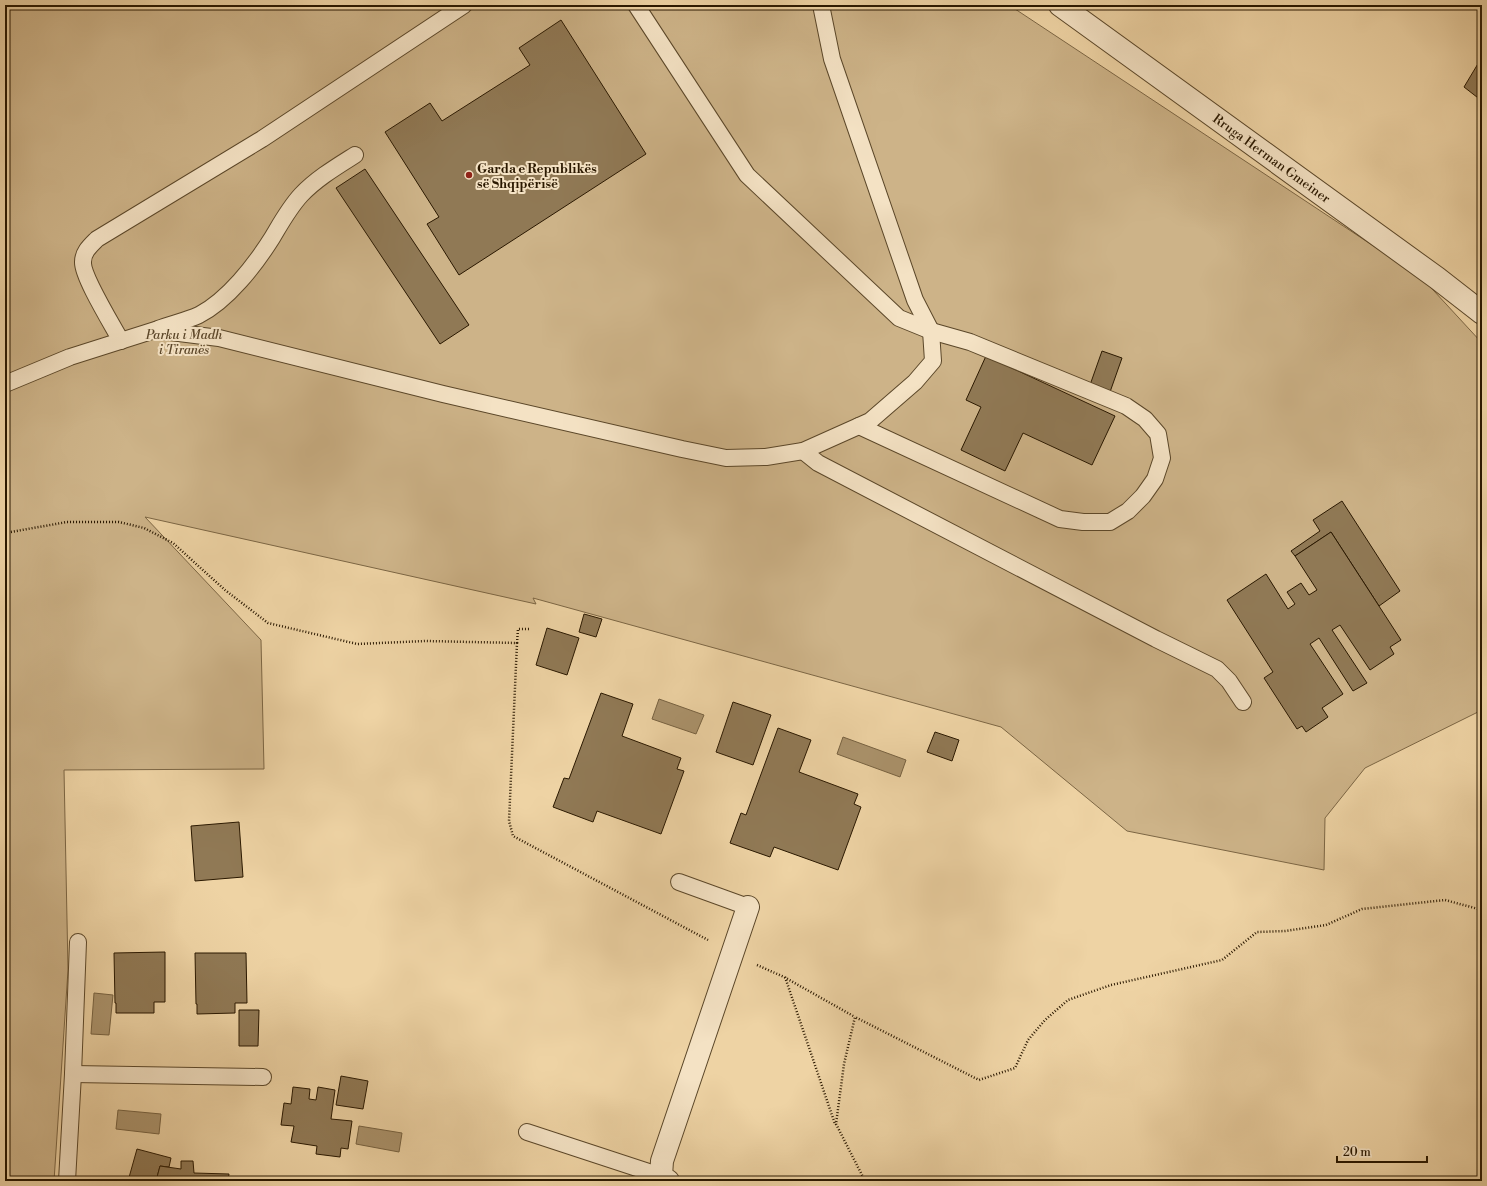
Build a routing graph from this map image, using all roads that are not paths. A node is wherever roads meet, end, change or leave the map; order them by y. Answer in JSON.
{"nodes":[{"id":1,"x":464,"y":5,"type":"edge"},
{"id":2,"x":636,"y":5,"type":"edge"},
{"id":3,"x":822,"y":5,"type":"edge"},
{"id":4,"x":1060,"y":5,"type":"edge"},
{"id":5,"x":355,"y":155,"type":"dead end"},
{"id":6,"x":1482,"y":313,"type":"edge"},
{"id":7,"x":155,"y":330,"type":"junction"},
{"id":8,"x":931,"y":332,"type":"junction"},
{"id":9,"x":121,"y":341,"type":"junction"},
{"id":10,"x":5,"y":384,"type":"edge"},
{"id":11,"x":859,"y":426,"type":"junction"},
{"id":12,"x":803,"y":451,"type":"junction"},
{"id":13,"x":1243,"y":702,"type":"dead end"},
{"id":14,"x":679,"y":882,"type":"dead end"},
{"id":15,"x":748,"y":907,"type":"joint"},
{"id":16,"x":78,"y":942,"type":"dead end"},
{"id":17,"x":73,"y":1074,"type":"junction"},
{"id":18,"x":263,"y":1077,"type":"dead end"},
{"id":19,"x":526,"y":1132,"type":"dead end"},
{"id":20,"x":665,"y":1178,"type":"edge"},
{"id":21,"x":67,"y":1181,"type":"edge"}],
"edges":[{"from":1,"to":9,"type":"lane"},
{"from":2,"to":8,"type":"lane"},
{"from":3,"to":8,"type":"lane"},
{"from":4,"to":6,"type":"street","name":"Rruga Herman Gmeiner"},
{"from":5,"to":7,"type":"lane"},
{"from":7,"to":9,"type":"lane"},
{"from":7,"to":12,"type":"lane"},
{"from":8,"to":11,"type":"lane"},
{"from":8,"to":11,"type":"lane"},
{"from":9,"to":10,"type":"lane"},
{"from":11,"to":12,"type":"lane"},
{"from":12,"to":13,"type":"lane"},
{"from":14,"to":15,"type":"lane"},
{"from":15,"to":20,"type":"street"},
{"from":16,"to":17,"type":"lane"},
{"from":17,"to":18,"type":"lane"},
{"from":17,"to":21,"type":"lane"},
{"from":19,"to":20,"type":"lane"}]}
